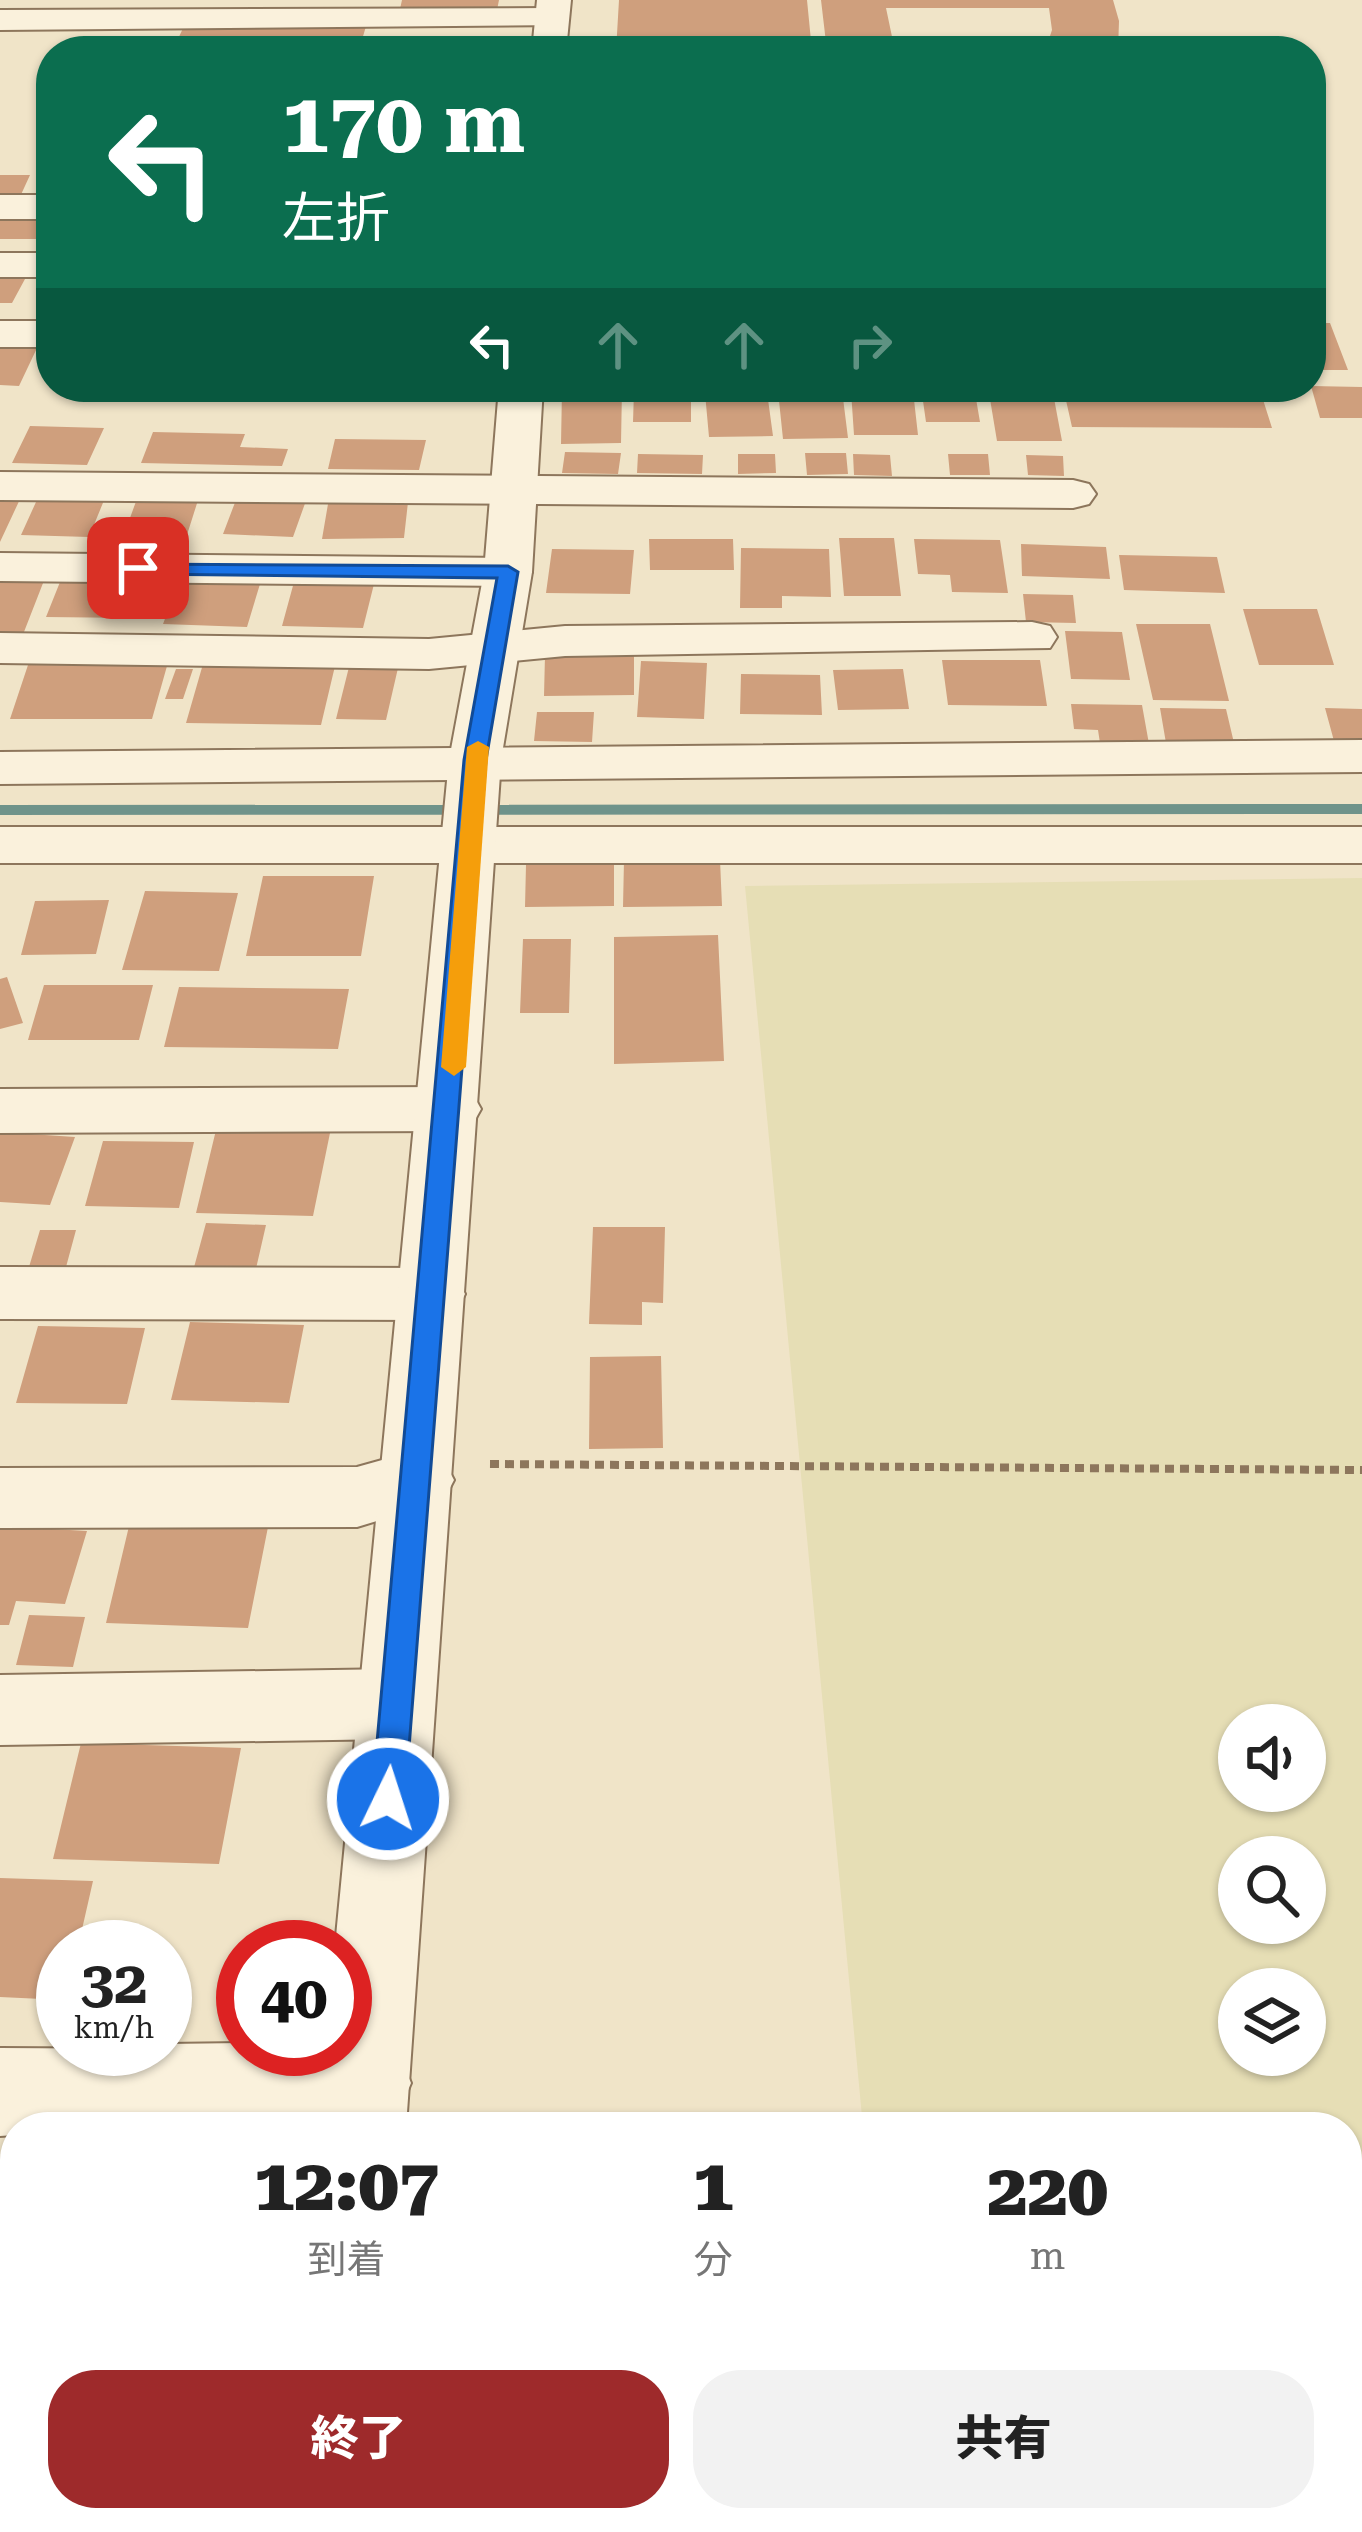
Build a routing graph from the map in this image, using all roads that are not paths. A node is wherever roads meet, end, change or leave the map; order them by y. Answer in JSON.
{"nodes":[{"id":1,"x":0,"y":20,"type":"edge"},
{"id":2,"x":551,"y":23,"type":"edge"},
{"id":3,"x":0,"y":207,"type":"edge"},
{"id":4,"x":36,"y":207,"type":"edge"},
{"id":5,"x":0,"y":265,"type":"edge"},
{"id":6,"x":36,"y":265,"type":"edge"},
{"id":7,"x":0,"y":334,"type":"edge"},
{"id":8,"x":36,"y":334,"type":"edge"},
{"id":9,"x":520,"y":402,"type":"edge"},
{"id":10,"x":0,"y":487,"type":"edge"},
{"id":11,"x":513,"y":487,"type":"junction"},
{"id":12,"x":1073,"y":494,"type":"dead end"},
{"id":13,"x":0,"y":567,"type":"edge"},
{"id":14,"x":508,"y":572,"type":"junction"},
{"id":15,"x":1032,"y":637,"type":"dead end"},
{"id":16,"x":0,"y":648,"type":"edge"},
{"id":17,"x":496,"y":650,"type":"junction"},
{"id":18,"x":1362,"y":755,"type":"edge"},
{"id":19,"x":475,"y":766,"type":"junction"},
{"id":20,"x":0,"y":768,"type":"edge"},
{"id":21,"x":471,"y":840,"type":"junction"},
{"id":22,"x":0,"y":845,"type":"edge"},
{"id":23,"x":1362,"y":845,"type":"edge"},
{"id":24,"x":450,"y":1108,"type":"junction"},
{"id":25,"x":0,"y":1111,"type":"edge"},
{"id":26,"x":0,"y":1293,"type":"edge"},
{"id":27,"x":432,"y":1294,"type":"junction"},
{"id":28,"x":418,"y":1480,"type":"junction"},
{"id":29,"x":0,"y":1498,"type":"edge"},
{"id":30,"x":396,"y":1704,"type":"junction"},
{"id":31,"x":0,"y":1710,"type":"edge"},
{"id":32,"x":0,"y":2092,"type":"edge"},
{"id":33,"x":365,"y":2105,"type":"edge"}],
"edges":[{"from":1,"to":2,"type":"street"},
{"from":3,"to":4,"type":"street"},
{"from":5,"to":6,"type":"street"},
{"from":7,"to":8,"type":"street"},
{"from":9,"to":11,"type":"street"},
{"from":10,"to":11,"type":"street"},
{"from":11,"to":12,"type":"street"},
{"from":11,"to":14,"type":"street"},
{"from":13,"to":14,"type":"street"},
{"from":14,"to":17,"type":"street"},
{"from":15,"to":17,"type":"street"},
{"from":16,"to":17,"type":"street"},
{"from":17,"to":19,"type":"street"},
{"from":18,"to":19,"type":"street"},
{"from":19,"to":20,"type":"street"},
{"from":19,"to":21,"type":"street"},
{"from":21,"to":22,"type":"street"},
{"from":21,"to":23,"type":"street"},
{"from":21,"to":24,"type":"street"},
{"from":24,"to":25,"type":"street"},
{"from":24,"to":27,"type":"street"},
{"from":26,"to":27,"type":"street"},
{"from":27,"to":28,"type":"street"},
{"from":28,"to":29,"type":"street"},
{"from":28,"to":30,"type":"street"},
{"from":30,"to":31,"type":"street"},
{"from":30,"to":33,"type":"street"},
{"from":32,"to":33,"type":"street"}]}
